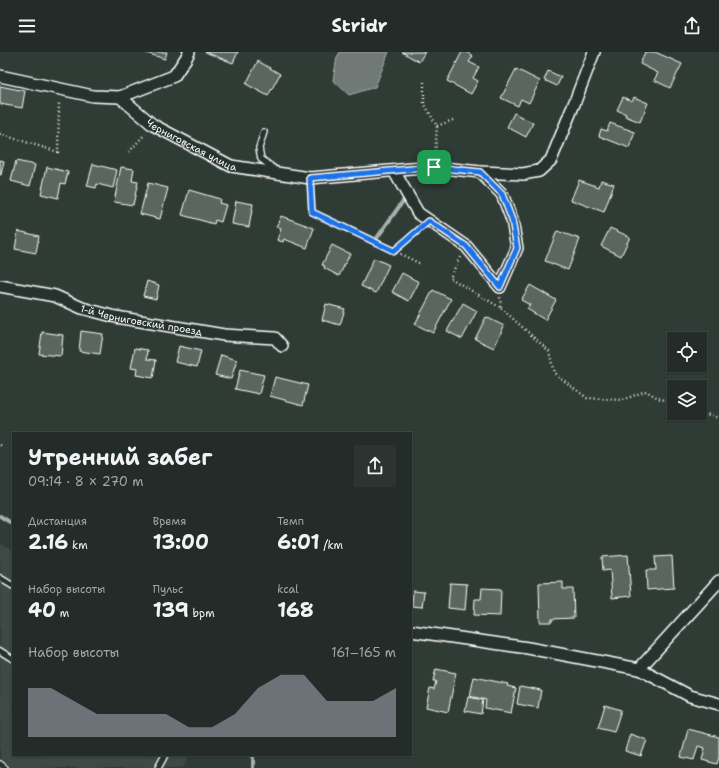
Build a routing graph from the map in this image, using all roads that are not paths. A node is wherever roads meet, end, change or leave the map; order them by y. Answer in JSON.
{"nodes":[{"id":1,"x":189,"y":52,"type":"edge"},
{"id":2,"x":594,"y":52,"type":"edge"},
{"id":3,"x":0,"y":76,"type":"edge"},
{"id":4,"x":120,"y":97,"type":"junction"},
{"id":5,"x":264,"y":132,"type":"dead end"},
{"id":6,"x":394,"y":171,"type":"junction"},
{"id":7,"x":480,"y":172,"type":"junction"},
{"id":8,"x":281,"y":174,"type":"junction"},
{"id":9,"x":0,"y":286,"type":"edge"},
{"id":10,"x":282,"y":346,"type":"dead end"},
{"id":11,"x":0,"y":578,"type":"edge"},
{"id":12,"x":719,"y":581,"type":"edge"},
{"id":13,"x":12,"y":585,"type":"edge"},
{"id":14,"x":412,"y":632,"type":"edge"},
{"id":15,"x":0,"y":651,"type":"edge"},
{"id":16,"x":12,"y":658,"type":"edge"},
{"id":17,"x":639,"y":669,"type":"junction"},
{"id":18,"x":719,"y":704,"type":"edge"},
{"id":19,"x":164,"y":756,"type":"edge"},
{"id":20,"x":0,"y":764,"type":"edge"},
{"id":21,"x":5,"y":768,"type":"edge"},
{"id":22,"x":158,"y":768,"type":"edge"}],
"edges":[{"from":1,"to":4,"type":"street"},
{"from":2,"to":7,"type":"street","name":"Черниговская улица"},
{"from":3,"to":4,"type":"street"},
{"from":4,"to":8,"type":"street","name":"Черниговская улица"},
{"from":5,"to":8,"type":"lane"},
{"from":6,"to":7,"type":"street","name":"Черниговская улица"},
{"from":6,"to":7,"type":"street"},
{"from":6,"to":8,"type":"street","name":"Черниговская улица"},
{"from":9,"to":10,"type":"street","name":"1-й Черниговский проезд"},
{"from":11,"to":13,"type":"lane"},
{"from":12,"to":17,"type":"street"},
{"from":14,"to":17,"type":"street"},
{"from":15,"to":16,"type":"lane"},
{"from":17,"to":18,"type":"street"},
{"from":19,"to":22,"type":"lane"},
{"from":20,"to":21,"type":"lane"}]}
